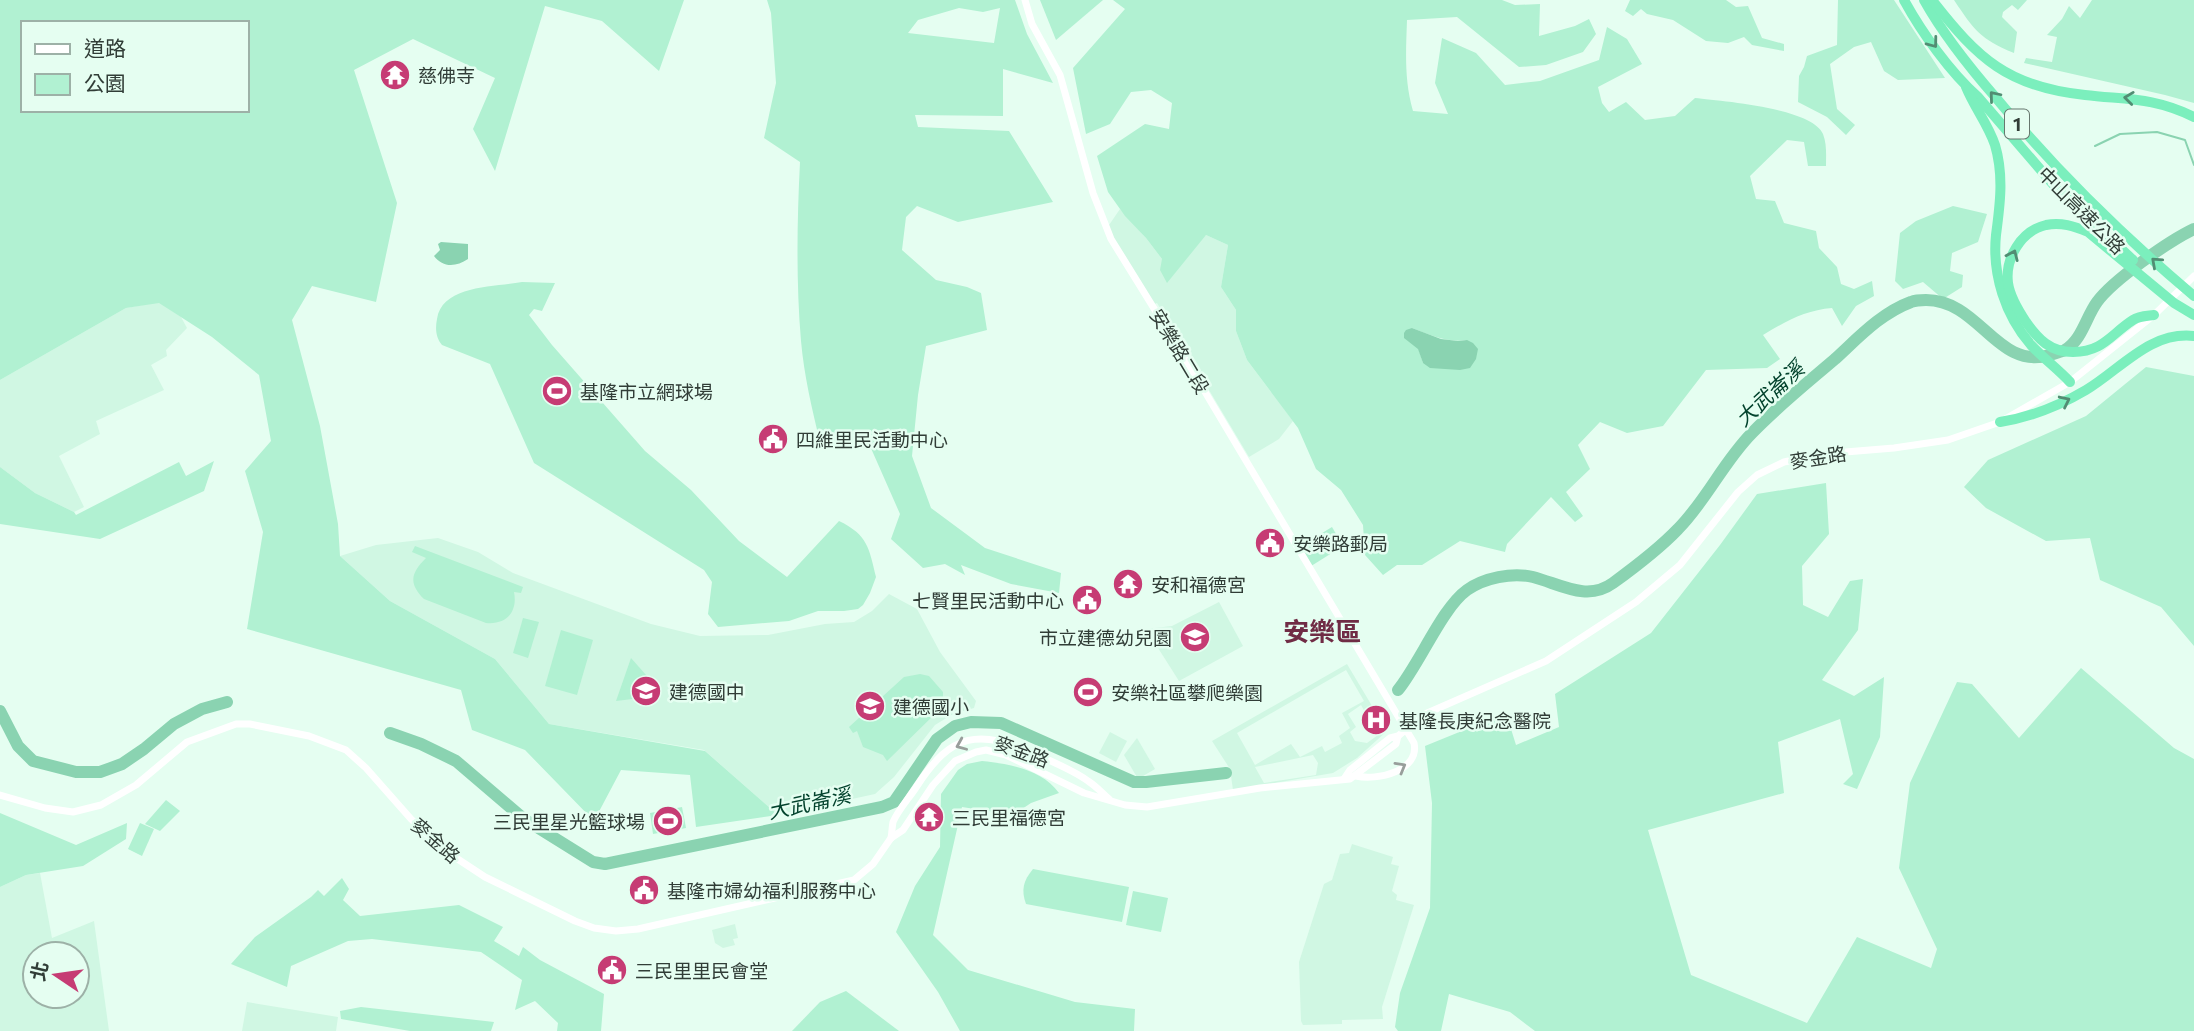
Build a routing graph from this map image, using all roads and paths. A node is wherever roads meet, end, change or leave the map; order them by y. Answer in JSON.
{"nodes":[{"id":1,"x":1025,"y":0,"type":"edge"},
{"id":2,"x":1904,"y":0,"type":"edge"},
{"id":3,"x":1924,"y":0,"type":"edge"},
{"id":4,"x":1931,"y":0,"type":"edge"},
{"id":5,"x":1965,"y":85,"type":"junction"},
{"id":6,"x":2194,"y":117,"type":"edge"},
{"id":7,"x":2112,"y":246,"type":"junction"},
{"id":8,"x":2194,"y":276,"type":"edge"},
{"id":9,"x":2184,"y":297,"type":"edge"},
{"id":10,"x":2194,"y":313,"type":"edge"},
{"id":11,"x":2154,"y":315,"type":"junction"},
{"id":12,"x":2194,"y":336,"type":"edge"},
{"id":13,"x":2034,"y":342,"type":"junction"},
{"id":14,"x":2070,"y":382,"type":"junction"},
{"id":15,"x":2000,"y":422,"type":"junction"},
{"id":16,"x":1406,"y":729,"type":"junction"},
{"id":17,"x":1398,"y":736,"type":"junction"},
{"id":18,"x":1050,"y":760,"type":"junction"},
{"id":19,"x":1044,"y":773,"type":"junction"},
{"id":20,"x":1356,"y":776,"type":"junction"},
{"id":21,"x":1344,"y":779,"type":"junction"},
{"id":22,"x":0,"y":795,"type":"edge"},
{"id":23,"x":1110,"y":800,"type":"junction"},
{"id":24,"x":891,"y":838,"type":"junction"}],
"edges":[{"from":1,"to":16,"type":"street","name":"安樂路二段"},
{"from":2,"to":5,"type":"highway","name":"中山高速公路","number":"1","one_way":true},
{"from":9,"to":3,"type":"highway","name":"中山高速公路","number":"1","one_way":true},
{"from":6,"to":4,"type":"highway","one_way":true},
{"from":5,"to":7,"type":"highway","name":"中山高速公路","number":"1"},
{"from":5,"to":13,"type":"highway"},
{"from":7,"to":9,"type":"highway","name":"中山高速公路","number":"1"},
{"from":13,"to":7,"type":"highway","one_way":true},
{"from":8,"to":11,"type":"street","name":"麥金路"},
{"from":9,"to":10,"type":"highway","name":"中山高速公路","number":"1"},
{"from":11,"to":13,"type":"highway"},
{"from":11,"to":14,"type":"street","name":"麥金路"},
{"from":15,"to":12,"type":"highway","one_way":true},
{"from":13,"to":14,"type":"highway"},
{"from":14,"to":15,"type":"street","name":"麥金路"},
{"from":15,"to":16,"type":"street","name":"麥金路"},
{"from":16,"to":17,"type":"street","name":"麥金路"},
{"from":20,"to":16,"type":"street","one_way":true},
{"from":17,"to":20,"type":"street","name":"麥金路"},
{"from":17,"to":21,"type":"street","name":"麥金路"},
{"from":18,"to":19,"type":"street"},
{"from":18,"to":23,"type":"street","name":"麥金路"},
{"from":18,"to":24,"type":"street","name":"麥金路","one_way":true},
{"from":19,"to":23,"type":"street","name":"麥金路"},
{"from":19,"to":24,"type":"street","name":"麥金路"},
{"from":20,"to":21,"type":"street","name":"麥金路"},
{"from":21,"to":23,"type":"street","name":"麥金路"},
{"from":22,"to":24,"type":"street","name":"麥金路"}]}
